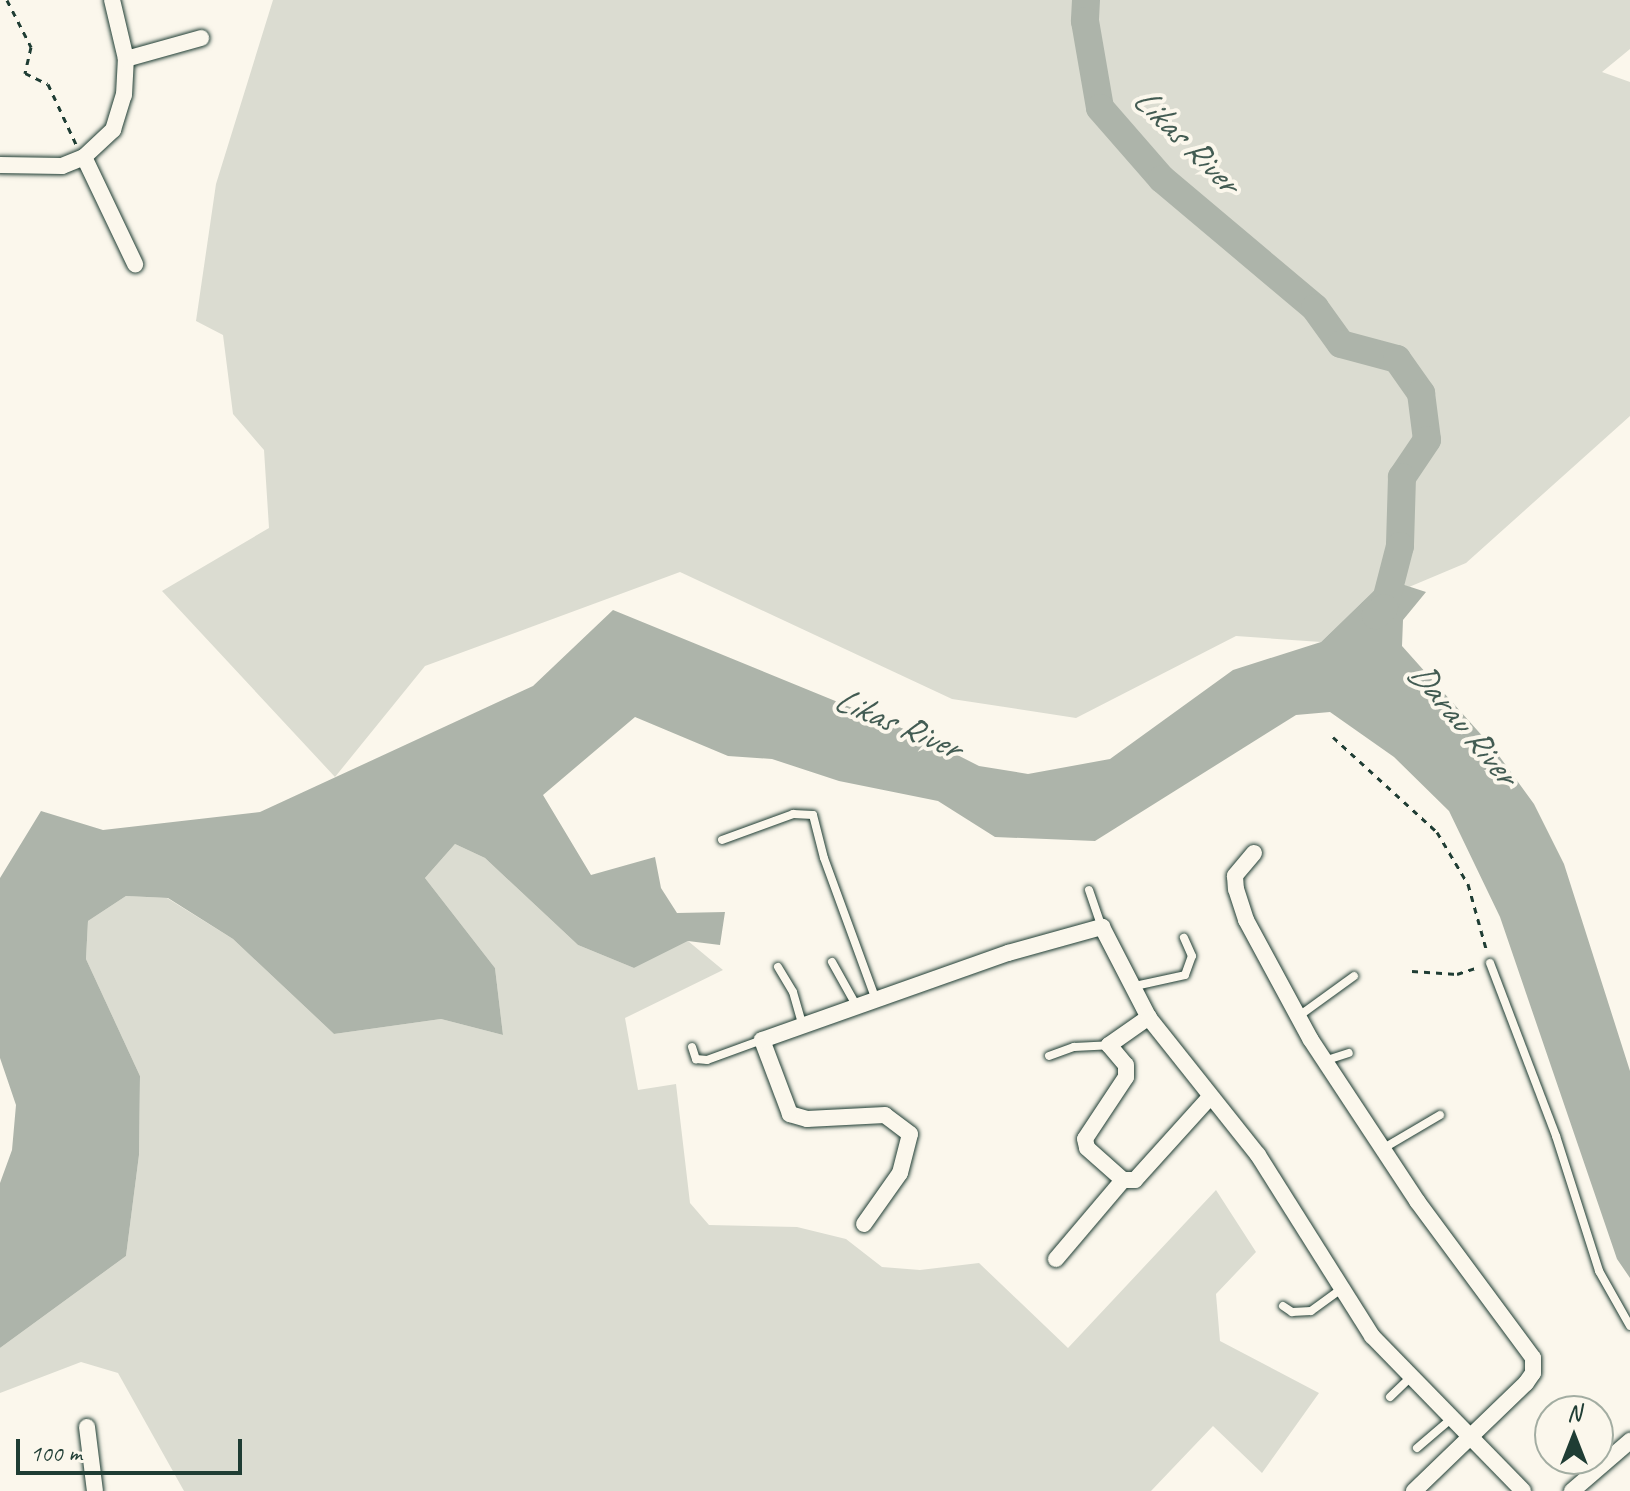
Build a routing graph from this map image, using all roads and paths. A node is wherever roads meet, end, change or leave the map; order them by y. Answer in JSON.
{"nodes":[{"id":1,"x":7,"y":0,"type":"edge"},
{"id":2,"x":112,"y":0,"type":"edge"},
{"id":3,"x":201,"y":38,"type":"dead end"},
{"id":4,"x":126,"y":59,"type":"junction"},
{"id":5,"x":84,"y":157,"type":"junction"},
{"id":6,"x":0,"y":165,"type":"edge"},
{"id":7,"x":135,"y":264,"type":"dead end"},
{"id":8,"x":1333,"y":737,"type":"dead end"},
{"id":9,"x":722,"y":840,"type":"dead end"},
{"id":10,"x":1254,"y":853,"type":"dead end"},
{"id":11,"x":1089,"y":890,"type":"dead end"},
{"id":12,"x":1102,"y":927,"type":"junction"},
{"id":13,"x":1184,"y":938,"type":"dead end"},
{"id":14,"x":832,"y":962,"type":"dead end"},
{"id":15,"x":1490,"y":963,"type":"junction"},
{"id":16,"x":778,"y":967,"type":"dead end"},
{"id":17,"x":1412,"y":971,"type":"dead end"},
{"id":18,"x":1354,"y":976,"type":"dead end"},
{"id":19,"x":1135,"y":986,"type":"junction"},
{"id":20,"x":875,"y":997,"type":"junction"},
{"id":21,"x":856,"y":1005,"type":"junction"},
{"id":22,"x":1149,"y":1017,"type":"junction"},
{"id":23,"x":1298,"y":1017,"type":"junction"},
{"id":24,"x":802,"y":1024,"type":"junction"},
{"id":25,"x":762,"y":1040,"type":"junction"},
{"id":26,"x":1109,"y":1045,"type":"junction"},
{"id":27,"x":692,"y":1047,"type":"dead end"},
{"id":28,"x":1349,"y":1053,"type":"dead end"},
{"id":29,"x":1049,"y":1056,"type":"dead end"},
{"id":30,"x":1323,"y":1061,"type":"junction"},
{"id":31,"x":1210,"y":1097,"type":"junction"},
{"id":32,"x":1440,"y":1115,"type":"dead end"},
{"id":33,"x":1384,"y":1148,"type":"junction"},
{"id":34,"x":1123,"y":1180,"type":"junction"},
{"id":35,"x":864,"y":1224,"type":"dead end"},
{"id":36,"x":1056,"y":1259,"type":"dead end"},
{"id":37,"x":1339,"y":1291,"type":"junction"},
{"id":38,"x":1283,"y":1306,"type":"dead end"},
{"id":39,"x":1630,"y":1326,"type":"edge"},
{"id":40,"x":1410,"y":1378,"type":"junction"},
{"id":41,"x":1390,"y":1397,"type":"dead end"},
{"id":42,"x":1451,"y":1419,"type":"junction"},
{"id":43,"x":87,"y":1427,"type":"dead end"},
{"id":44,"x":1469,"y":1437,"type":"junction"},
{"id":45,"x":1630,"y":1441,"type":"edge"},
{"id":46,"x":1417,"y":1448,"type":"dead end"},
{"id":47,"x":95,"y":1491,"type":"edge"},
{"id":48,"x":1414,"y":1491,"type":"edge"},
{"id":49,"x":1523,"y":1491,"type":"edge"},
{"id":50,"x":1572,"y":1491,"type":"edge"}],
"edges":[{"from":1,"to":5,"type":"path"},
{"from":2,"to":4,"type":"street"},
{"from":3,"to":4,"type":"street"},
{"from":4,"to":5,"type":"street"},
{"from":5,"to":6,"type":"street"},
{"from":5,"to":7,"type":"street"},
{"from":8,"to":15,"type":"path"},
{"from":9,"to":20,"type":"lane"},
{"from":10,"to":23,"type":"street"},
{"from":11,"to":12,"type":"lane"},
{"from":12,"to":19,"type":"street"},
{"from":12,"to":20,"type":"street"},
{"from":13,"to":19,"type":"lane"},
{"from":14,"to":21,"type":"lane"},
{"from":15,"to":17,"type":"path"},
{"from":15,"to":39,"type":"lane"},
{"from":16,"to":24,"type":"lane"},
{"from":18,"to":23,"type":"lane"},
{"from":19,"to":22,"type":"street"},
{"from":20,"to":21,"type":"street"},
{"from":21,"to":24,"type":"street"},
{"from":22,"to":26,"type":"street"},
{"from":22,"to":31,"type":"street"},
{"from":23,"to":30,"type":"street"},
{"from":24,"to":25,"type":"street"},
{"from":25,"to":27,"type":"lane"},
{"from":25,"to":35,"type":"street"},
{"from":26,"to":29,"type":"lane"},
{"from":26,"to":34,"type":"street"},
{"from":28,"to":30,"type":"lane"},
{"from":30,"to":33,"type":"street"},
{"from":31,"to":34,"type":"street"},
{"from":31,"to":37,"type":"street"},
{"from":32,"to":33,"type":"lane"},
{"from":33,"to":44,"type":"street"},
{"from":34,"to":36,"type":"street"},
{"from":37,"to":38,"type":"lane"},
{"from":37,"to":40,"type":"street"},
{"from":40,"to":41,"type":"lane"},
{"from":40,"to":42,"type":"street"},
{"from":42,"to":44,"type":"street"},
{"from":42,"to":46,"type":"lane"},
{"from":43,"to":47,"type":"street"},
{"from":44,"to":48,"type":"street"},
{"from":44,"to":49,"type":"street"},
{"from":45,"to":50,"type":"street"}]}
